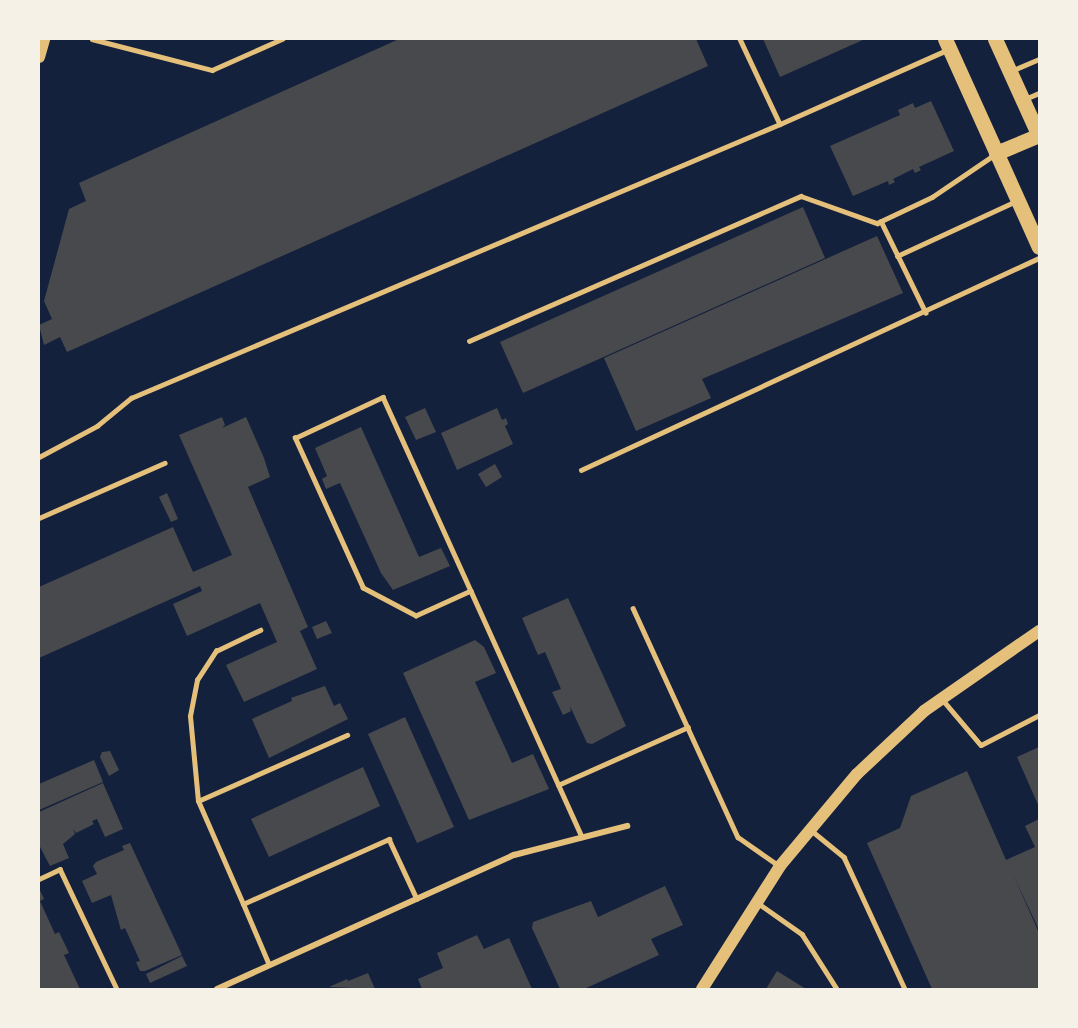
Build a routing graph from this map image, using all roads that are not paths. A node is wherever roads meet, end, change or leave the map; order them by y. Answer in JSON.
{"nodes":[{"id":1,"x":44,"y":39,"type":"edge"},
{"id":2,"x":92,"y":39,"type":"edge"},
{"id":3,"x":282,"y":39,"type":"edge"},
{"id":4,"x":740,"y":39,"type":"edge"},
{"id":5,"x":995,"y":39,"type":"edge"},
{"id":6,"x":947,"y":44,"type":"edge"},
{"id":7,"x":39,"y":57,"type":"edge"},
{"id":8,"x":1039,"y":59,"type":"edge"},
{"id":9,"x":1010,"y":72,"type":"junction"},
{"id":10,"x":1039,"y":93,"type":"edge"},
{"id":11,"x":1023,"y":100,"type":"junction"},
{"id":12,"x":780,"y":124,"type":"junction"},
{"id":13,"x":1039,"y":135,"type":"edge"},
{"id":14,"x":996,"y":153,"type":"junction"},
{"id":15,"x":1017,"y":200,"type":"junction"},
{"id":16,"x":881,"y":221,"type":"junction"},
{"id":17,"x":1039,"y":246,"type":"edge"},
{"id":18,"x":897,"y":256,"type":"junction"},
{"id":19,"x":1039,"y":258,"type":"edge"},
{"id":20,"x":926,"y":313,"type":"junction"},
{"id":21,"x":469,"y":341,"type":"dead end"},
{"id":22,"x":39,"y":457,"type":"edge"},
{"id":23,"x":164,"y":463,"type":"dead end"},
{"id":24,"x":581,"y":470,"type":"dead end"},
{"id":25,"x":39,"y":518,"type":"edge"},
{"id":26,"x":471,"y":591,"type":"junction"},
{"id":27,"x":633,"y":608,"type":"dead end"},
{"id":28,"x":260,"y":630,"type":"dead end"},
{"id":29,"x":1039,"y":631,"type":"edge"},
{"id":30,"x":941,"y":698,"type":"junction"},
{"id":31,"x":1039,"y":715,"type":"edge"},
{"id":32,"x":688,"y":727,"type":"junction"},
{"id":33,"x":347,"y":735,"type":"dead end"},
{"id":34,"x":558,"y":785,"type":"junction"},
{"id":35,"x":198,"y":801,"type":"junction"},
{"id":36,"x":627,"y":826,"type":"dead end"},
{"id":37,"x":809,"y":828,"type":"junction"},
{"id":38,"x":582,"y":837,"type":"junction"},
{"id":39,"x":780,"y":866,"type":"junction"},
{"id":40,"x":39,"y":879,"type":"edge"},
{"id":41,"x":417,"y":898,"type":"junction"},
{"id":42,"x":758,"y":903,"type":"junction"},
{"id":43,"x":243,"y":904,"type":"junction"},
{"id":44,"x":270,"y":965,"type":"junction"},
{"id":45,"x":117,"y":989,"type":"edge"},
{"id":46,"x":217,"y":989,"type":"edge"},
{"id":47,"x":702,"y":989,"type":"edge"},
{"id":48,"x":837,"y":989,"type":"edge"},
{"id":49,"x":905,"y":989,"type":"edge"}],
"edges":[{"from":1,"to":7,"type":"main road"},
{"from":2,"to":3,"type":"lane"},
{"from":4,"to":12,"type":"lane"},
{"from":5,"to":9,"type":"main road"},
{"from":6,"to":12,"type":"lane"},
{"from":6,"to":14,"type":"main road"},
{"from":8,"to":9,"type":"lane"},
{"from":9,"to":11,"type":"main road"},
{"from":10,"to":11,"type":"lane"},
{"from":11,"to":13,"type":"main road"},
{"from":12,"to":22,"type":"lane"},
{"from":13,"to":14,"type":"main road"},
{"from":14,"to":15,"type":"main road"},
{"from":14,"to":16,"type":"lane"},
{"from":15,"to":17,"type":"main road"},
{"from":15,"to":18,"type":"lane"},
{"from":16,"to":18,"type":"lane"},
{"from":16,"to":21,"type":"lane"},
{"from":18,"to":20,"type":"lane"},
{"from":19,"to":20,"type":"lane"},
{"from":20,"to":24,"type":"lane"},
{"from":23,"to":25,"type":"lane"},
{"from":26,"to":26,"type":"lane"},
{"from":26,"to":34,"type":"lane"},
{"from":27,"to":32,"type":"lane"},
{"from":28,"to":35,"type":"lane"},
{"from":29,"to":30,"type":"main road"},
{"from":30,"to":31,"type":"lane"},
{"from":30,"to":37,"type":"main road"},
{"from":32,"to":34,"type":"lane"},
{"from":32,"to":39,"type":"lane"},
{"from":33,"to":35,"type":"lane"},
{"from":34,"to":38,"type":"lane"},
{"from":35,"to":43,"type":"lane"},
{"from":36,"to":38,"type":"street"},
{"from":37,"to":39,"type":"main road"},
{"from":37,"to":49,"type":"lane"},
{"from":38,"to":41,"type":"street"},
{"from":39,"to":42,"type":"main road"},
{"from":40,"to":45,"type":"lane"},
{"from":41,"to":43,"type":"lane"},
{"from":41,"to":44,"type":"street"},
{"from":42,"to":47,"type":"main road"},
{"from":42,"to":48,"type":"lane"},
{"from":43,"to":44,"type":"lane"},
{"from":44,"to":46,"type":"street"}]}
